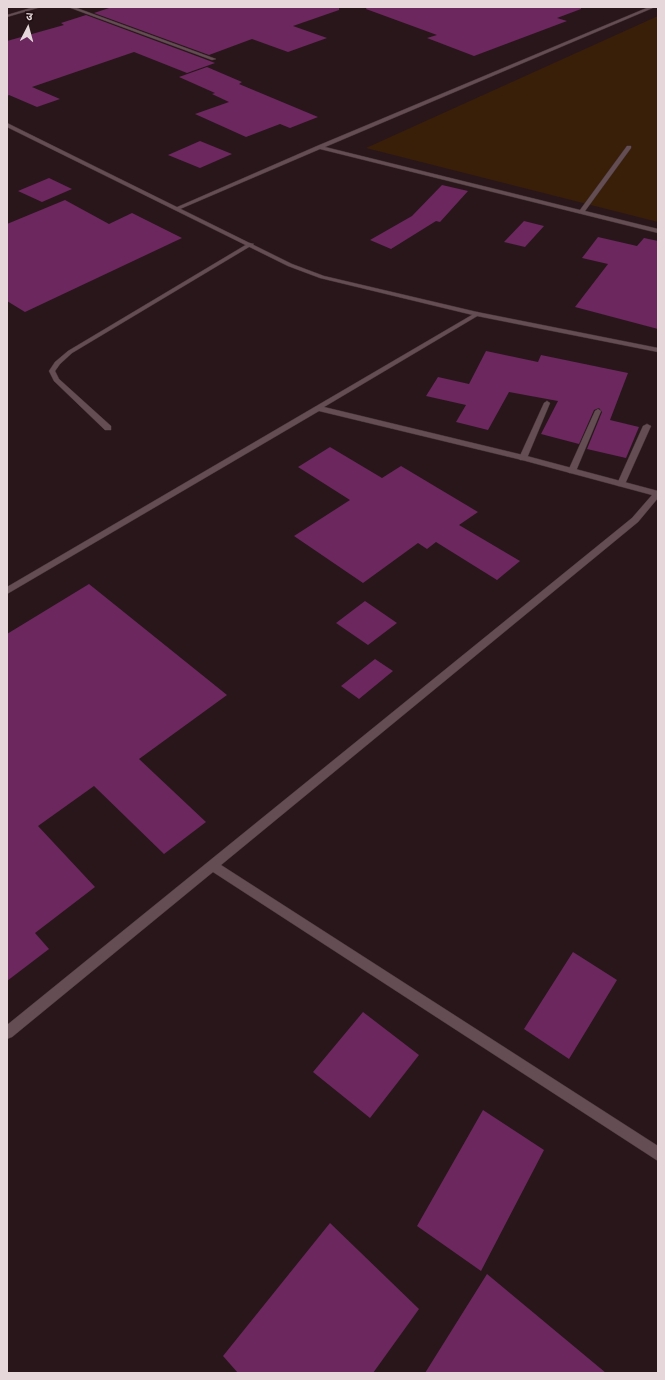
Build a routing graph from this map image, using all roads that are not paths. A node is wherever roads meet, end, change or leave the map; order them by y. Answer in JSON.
{"nodes":[{"id":1,"x":39,"y":7,"type":"edge"},
{"id":2,"x":70,"y":7,"type":"edge"},
{"id":3,"x":653,"y":7,"type":"edge"},
{"id":4,"x":7,"y":16,"type":"edge"},
{"id":5,"x":214,"y":60,"type":"dead end"},
{"id":6,"x":7,"y":125,"type":"edge"},
{"id":7,"x":319,"y":147,"type":"junction"},
{"id":8,"x":629,"y":147,"type":"dead end"},
{"id":9,"x":178,"y":208,"type":"junction"},
{"id":10,"x":580,"y":213,"type":"junction"},
{"id":11,"x":658,"y":231,"type":"edge"},
{"id":12,"x":251,"y":244,"type":"junction"},
{"id":13,"x":477,"y":314,"type":"junction"},
{"id":14,"x":658,"y":350,"type":"edge"},
{"id":15,"x":547,"y":403,"type":"dead end"},
{"id":16,"x":318,"y":408,"type":"junction"},
{"id":17,"x":598,"y":411,"type":"dead end"},
{"id":18,"x":647,"y":426,"type":"dead end"},
{"id":19,"x":108,"y":428,"type":"dead end"},
{"id":20,"x":523,"y":458,"type":"junction"},
{"id":21,"x":572,"y":471,"type":"junction"},
{"id":22,"x":621,"y":484,"type":"junction"},
{"id":23,"x":658,"y":493,"type":"edge"},
{"id":24,"x":7,"y":590,"type":"edge"},
{"id":25,"x":213,"y":866,"type":"junction"},
{"id":26,"x":7,"y":1033,"type":"edge"},
{"id":27,"x":658,"y":1153,"type":"edge"}],
"edges":[{"from":1,"to":4,"type":"street"},
{"from":2,"to":5,"type":"lane"},
{"from":3,"to":7,"type":"street"},
{"from":6,"to":9,"type":"street"},
{"from":7,"to":9,"type":"street"},
{"from":7,"to":10,"type":"street"},
{"from":8,"to":10,"type":"street"},
{"from":9,"to":12,"type":"street"},
{"from":10,"to":11,"type":"street"},
{"from":12,"to":13,"type":"street"},
{"from":12,"to":19,"type":"lane"},
{"from":13,"to":14,"type":"street"},
{"from":13,"to":16,"type":"street"},
{"from":15,"to":20,"type":"lane"},
{"from":16,"to":20,"type":"street"},
{"from":16,"to":24,"type":"street"},
{"from":17,"to":21,"type":"lane"},
{"from":18,"to":22,"type":"lane"},
{"from":20,"to":21,"type":"street"},
{"from":21,"to":22,"type":"street"},
{"from":22,"to":23,"type":"street"},
{"from":23,"to":25,"type":"street"},
{"from":25,"to":26,"type":"street"},
{"from":25,"to":27,"type":"street"}]}
